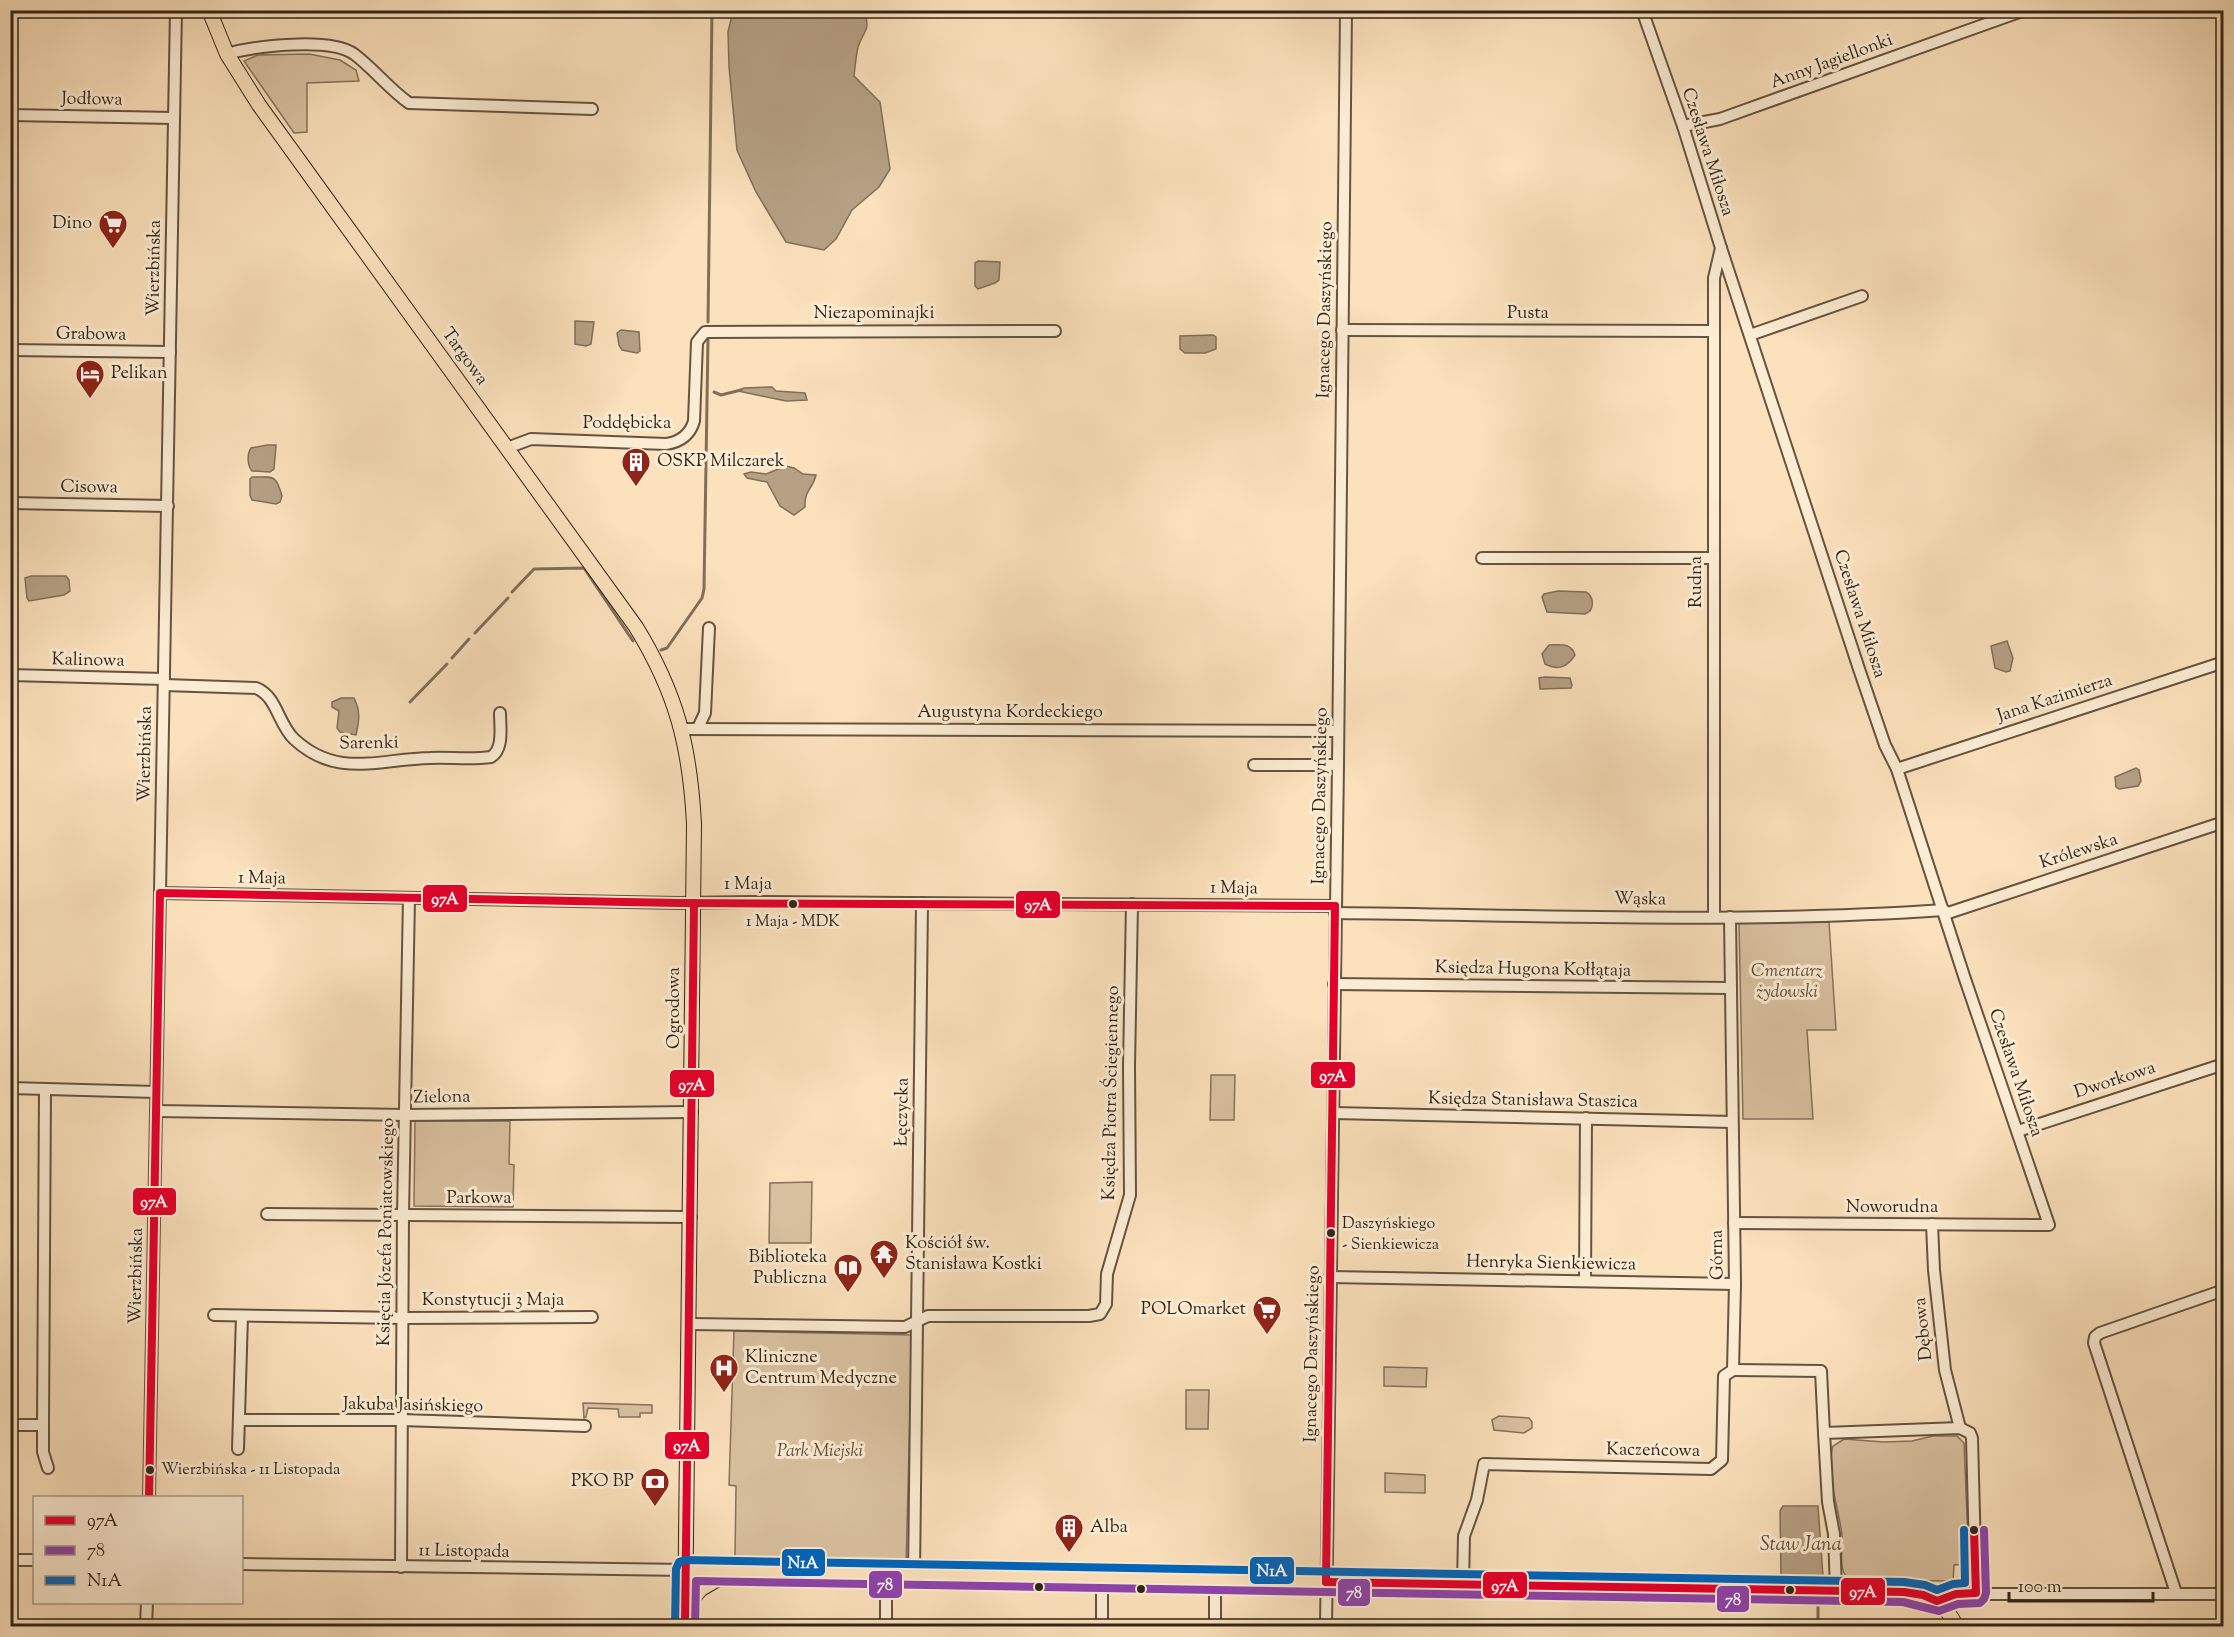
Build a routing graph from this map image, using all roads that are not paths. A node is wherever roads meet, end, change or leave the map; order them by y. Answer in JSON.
{"nodes":[{"id":1,"x":176,"y":10,"type":"edge"},
{"id":2,"x":209,"y":10,"type":"edge"},
{"id":3,"x":1346,"y":10,"type":"edge"},
{"id":4,"x":1642,"y":10,"type":"edge"},
{"id":5,"x":2025,"y":10,"type":"edge"},
{"id":6,"x":227,"y":54,"type":"junction"},
{"id":7,"x":592,"y":109,"type":"dead end"},
{"id":8,"x":10,"y":115,"type":"edge"},
{"id":9,"x":174,"y":118,"type":"junction"},
{"id":10,"x":1683,"y":126,"type":"junction"},
{"id":11,"x":1721,"y":248,"type":"junction"},
{"id":12,"x":1862,"y":296,"type":"dead end"},
{"id":13,"x":1342,"y":330,"type":"junction"},
{"id":14,"x":1055,"y":331,"type":"dead end"},
{"id":15,"x":1714,"y":331,"type":"junction"},
{"id":16,"x":1750,"y":335,"type":"junction"},
{"id":17,"x":697,"y":342,"type":"joint"},
{"id":18,"x":10,"y":350,"type":"edge"},
{"id":19,"x":170,"y":352,"type":"junction"},
{"id":20,"x":507,"y":447,"type":"junction"},
{"id":21,"x":10,"y":503,"type":"edge"},
{"id":22,"x":168,"y":506,"type":"junction"},
{"id":23,"x":1482,"y":558,"type":"dead end"},
{"id":24,"x":1713,"y":558,"type":"junction"},
{"id":25,"x":709,"y":628,"type":"dead end"},
{"id":26,"x":2223,"y":662,"type":"edge"},
{"id":27,"x":10,"y":675,"type":"edge"},
{"id":28,"x":164,"y":682,"type":"junction"},
{"id":29,"x":500,"y":713,"type":"dead end"},
{"id":30,"x":698,"y":728,"type":"junction"},
{"id":31,"x":682,"y":729,"type":"junction"},
{"id":32,"x":1338,"y":731,"type":"junction"},
{"id":33,"x":1254,"y":765,"type":"dead end"},
{"id":34,"x":1338,"y":765,"type":"junction"},
{"id":35,"x":1897,"y":769,"type":"junction"},
{"id":36,"x":2223,"y":822,"type":"edge"},
{"id":37,"x":160,"y":894,"type":"junction"},
{"id":38,"x":409,"y":898,"type":"junction"},
{"id":39,"x":694,"y":903,"type":"junction"},
{"id":40,"x":922,"y":903,"type":"junction"},
{"id":41,"x":1132,"y":904,"type":"junction"},
{"id":42,"x":1335,"y":910,"type":"junction"},
{"id":43,"x":1945,"y":912,"type":"junction"},
{"id":44,"x":1714,"y":917,"type":"junction"},
{"id":45,"x":1730,"y":917,"type":"junction"},
{"id":46,"x":1334,"y":984,"type":"junction"},
{"id":47,"x":1731,"y":988,"type":"junction"},
{"id":48,"x":2223,"y":1064,"type":"edge"},
{"id":49,"x":10,"y":1088,"type":"edge"},
{"id":50,"x":45,"y":1089,"type":"junction"},
{"id":51,"x":156,"y":1092,"type":"junction"},
{"id":52,"x":156,"y":1111,"type":"junction"},
{"id":53,"x":692,"y":1112,"type":"junction"},
{"id":54,"x":1333,"y":1113,"type":"junction"},
{"id":55,"x":405,"y":1115,"type":"junction"},
{"id":56,"x":1586,"y":1118,"type":"junction"},
{"id":57,"x":1732,"y":1122,"type":"junction"},
{"id":58,"x":2018,"y":1131,"type":"junction"},
{"id":59,"x":267,"y":1214,"type":"dead end"},
{"id":60,"x":403,"y":1215,"type":"junction"},
{"id":61,"x":691,"y":1217,"type":"junction"},
{"id":62,"x":1734,"y":1223,"type":"junction"},
{"id":63,"x":1932,"y":1224,"type":"junction"},
{"id":64,"x":2049,"y":1225,"type":"joint"},
{"id":65,"x":1330,"y":1277,"type":"junction"},
{"id":66,"x":1585,"y":1281,"type":"junction"},
{"id":67,"x":1735,"y":1284,"type":"junction"},
{"id":68,"x":2223,"y":1290,"type":"edge"},
{"id":69,"x":214,"y":1315,"type":"dead end"},
{"id":70,"x":242,"y":1316,"type":"junction"},
{"id":71,"x":592,"y":1317,"type":"dead end"},
{"id":72,"x":403,"y":1318,"type":"junction"},
{"id":73,"x":917,"y":1322,"type":"junction"},
{"id":74,"x":690,"y":1324,"type":"junction"},
{"id":75,"x":1733,"y":1370,"type":"junction"},
{"id":76,"x":239,"y":1420,"type":"junction"},
{"id":77,"x":401,"y":1420,"type":"junction"},
{"id":78,"x":10,"y":1425,"type":"edge"},
{"id":79,"x":43,"y":1425,"type":"junction"},
{"id":80,"x":585,"y":1426,"type":"dead end"},
{"id":81,"x":1960,"y":1428,"type":"junction"},
{"id":82,"x":1824,"y":1432,"type":"junction"},
{"id":83,"x":238,"y":1449,"type":"dead end"},
{"id":84,"x":48,"y":1468,"type":"dead end"},
{"id":85,"x":149,"y":1496,"type":"edge"},
{"id":86,"x":10,"y":1560,"type":"edge"},
{"id":87,"x":33,"y":1560,"type":"edge"},
{"id":88,"x":243,"y":1564,"type":"edge"},
{"id":89,"x":401,"y":1567,"type":"junction"},
{"id":90,"x":686,"y":1570,"type":"junction"},
{"id":91,"x":732,"y":1571,"type":"junction"},
{"id":92,"x":886,"y":1574,"type":"junction"},
{"id":93,"x":914,"y":1574,"type":"junction"},
{"id":94,"x":1102,"y":1578,"type":"junction"},
{"id":95,"x":1215,"y":1580,"type":"junction"},
{"id":96,"x":1326,"y":1582,"type":"junction"},
{"id":97,"x":1463,"y":1584,"type":"junction"},
{"id":98,"x":1836,"y":1590,"type":"junction"},
{"id":99,"x":1976,"y":1593,"type":"junction"},
{"id":100,"x":2176,"y":1593,"type":"junction"},
{"id":101,"x":2223,"y":1594,"type":"edge"},
{"id":102,"x":1937,"y":1601,"type":"junction"},
{"id":103,"x":147,"y":1604,"type":"edge"},
{"id":104,"x":685,"y":1607,"type":"junction"},
{"id":105,"x":147,"y":1626,"type":"edge"},
{"id":106,"x":685,"y":1626,"type":"edge"},
{"id":107,"x":886,"y":1626,"type":"edge"},
{"id":108,"x":1102,"y":1626,"type":"edge"},
{"id":109,"x":1215,"y":1626,"type":"edge"},
{"id":110,"x":1326,"y":1626,"type":"edge"},
{"id":111,"x":1956,"y":1626,"type":"edge"}],
"edges":[{"from":1,"to":9,"type":"street","name":"Wierzbińska"},
{"from":2,"to":6,"type":"main road","name":"Targowa"},
{"from":3,"to":13,"type":"street","name":"Ignacego Daszyńskiego"},
{"from":4,"to":10,"type":"street","name":"Czesława Miłosza"},
{"from":5,"to":10,"type":"street","name":"Anny Jagiellonki"},
{"from":6,"to":7,"type":"street"},
{"from":6,"to":20,"type":"main road","name":"Targowa"},
{"from":8,"to":9,"type":"street","name":"Jodłowa"},
{"from":9,"to":19,"type":"street","name":"Wierzbińska"},
{"from":10,"to":11,"type":"street","name":"Czesława Miłosza"},
{"from":11,"to":15,"type":"street","name":"Rudna"},
{"from":11,"to":16,"type":"street","name":"Czesława Miłosza"},
{"from":12,"to":16,"type":"street"},
{"from":13,"to":15,"type":"street","name":"Pusta"},
{"from":13,"to":32,"type":"street","name":"Ignacego Daszyńskiego"},
{"from":14,"to":17,"type":"street","name":"Niezapominajki"},
{"from":15,"to":24,"type":"street","name":"Rudna"},
{"from":16,"to":35,"type":"street","name":"Czesława Miłosza"},
{"from":17,"to":20,"type":"street","name":"Poddębicka"},
{"from":18,"to":19,"type":"street","name":"Grabowa"},
{"from":19,"to":22,"type":"street","name":"Wierzbińska"},
{"from":20,"to":31,"type":"main road","name":"Targowa"},
{"from":21,"to":22,"type":"street","name":"Cisowa"},
{"from":22,"to":28,"type":"street","name":"Wierzbińska"},
{"from":23,"to":24,"type":"street"},
{"from":24,"to":44,"type":"street","name":"Rudna"},
{"from":25,"to":30,"type":"street"},
{"from":26,"to":35,"type":"street","name":"Jana Kazimierza"},
{"from":27,"to":28,"type":"street","name":"Kalinowa"},
{"from":28,"to":29,"type":"street","name":"Sarenki"},
{"from":28,"to":37,"type":"street","name":"Wierzbińska"},
{"from":30,"to":31,"type":"street","name":"Augustyna Kordeckiego"},
{"from":30,"to":32,"type":"street","name":"Augustyna Kordeckiego"},
{"from":31,"to":39,"type":"main road","name":"Ogrodowa"},
{"from":32,"to":34,"type":"street","name":"Ignacego Daszyńskiego"},
{"from":33,"to":34,"type":"street"},
{"from":34,"to":42,"type":"street","name":"Ignacego Daszyńskiego"},
{"from":35,"to":43,"type":"street","name":"Czesława Miłosza"},
{"from":36,"to":43,"type":"street","name":"Królewska"},
{"from":37,"to":38,"type":"street","name":"1 Maja"},
{"from":37,"to":51,"type":"street","name":"Wierzbińska"},
{"from":38,"to":39,"type":"street","name":"1 Maja"},
{"from":38,"to":55,"type":"street","name":"Księcia Józefa Poniatowskiego"},
{"from":39,"to":40,"type":"street","name":"1 Maja"},
{"from":39,"to":53,"type":"main road","name":"Ogrodowa"},
{"from":40,"to":41,"type":"street","name":"1 Maja"},
{"from":40,"to":73,"type":"street","name":"Łęczycka"},
{"from":41,"to":42,"type":"street","name":"1 Maja"},
{"from":41,"to":73,"type":"street","name":"Księdza Piotra Ściegiennego"},
{"from":42,"to":44,"type":"street","name":"Wąska"},
{"from":42,"to":46,"type":"street","name":"Ignacego Daszyńskiego"},
{"from":43,"to":45,"type":"street","name":"Wąska"},
{"from":43,"to":58,"type":"street","name":"Czesława Miłosza"},
{"from":44,"to":45,"type":"street","name":"Wąska"},
{"from":45,"to":47,"type":"street"},
{"from":46,"to":47,"type":"street","name":"Księdza Hugona Kołłątaja"},
{"from":46,"to":54,"type":"street","name":"Ignacego Daszyńskiego"},
{"from":47,"to":57,"type":"street","name":"Górna"},
{"from":48,"to":58,"type":"street","name":"Dworkowa"},
{"from":49,"to":50,"type":"street"},
{"from":50,"to":51,"type":"street"},
{"from":50,"to":79,"type":"street"},
{"from":51,"to":52,"type":"street","name":"Wierzbińska"},
{"from":52,"to":55,"type":"street","name":"Zielona"},
{"from":52,"to":85,"type":"street","name":"Wierzbińska"},
{"from":53,"to":55,"type":"street","name":"Zielona"},
{"from":53,"to":61,"type":"main road","name":"Ogrodowa"},
{"from":54,"to":56,"type":"street","name":"Księdza Stanisława Staszica"},
{"from":54,"to":65,"type":"street","name":"Ignacego Daszyńskiego"},
{"from":55,"to":60,"type":"street","name":"Księcia Józefa Poniatowskiego"},
{"from":56,"to":57,"type":"street","name":"Księdza Stanisława Staszica"},
{"from":56,"to":66,"type":"street"},
{"from":57,"to":62,"type":"street","name":"Górna"},
{"from":58,"to":64,"type":"street","name":"Czesława Miłosza"},
{"from":59,"to":60,"type":"street","name":"Parkowa"},
{"from":60,"to":61,"type":"street","name":"Parkowa"},
{"from":60,"to":72,"type":"street","name":"Księcia Józefa Poniatowskiego"},
{"from":61,"to":74,"type":"main road","name":"Ogrodowa"},
{"from":62,"to":63,"type":"street","name":"Noworudna"},
{"from":62,"to":67,"type":"street","name":"Górna"},
{"from":63,"to":64,"type":"street","name":"Noworudna"},
{"from":63,"to":81,"type":"street","name":"Dębowa"},
{"from":65,"to":66,"type":"street","name":"Henryka Sienkiewicza"},
{"from":65,"to":96,"type":"street","name":"Ignacego Daszyńskiego"},
{"from":66,"to":67,"type":"street","name":"Henryka Sienkiewicza"},
{"from":67,"to":75,"type":"street","name":"Górna"},
{"from":68,"to":100,"type":"street"},
{"from":69,"to":70,"type":"street","name":"Konstytucji 3 Maja"},
{"from":70,"to":72,"type":"street","name":"Konstytucji 3 Maja"},
{"from":70,"to":76,"type":"street"},
{"from":71,"to":72,"type":"street","name":"Konstytucji 3 Maja"},
{"from":72,"to":77,"type":"street","name":"Księcia Józefa Poniatowskiego"},
{"from":73,"to":74,"type":"street"},
{"from":73,"to":93,"type":"street","name":"Łęczycka"},
{"from":74,"to":90,"type":"main road","name":"Ogrodowa"},
{"from":75,"to":82,"type":"street"},
{"from":75,"to":97,"type":"street","name":"Kaczeńcowa"},
{"from":76,"to":77,"type":"street","name":"Jakuba Jasińskiego"},
{"from":76,"to":83,"type":"street"},
{"from":77,"to":80,"type":"street","name":"Jakuba Jasińskiego"},
{"from":77,"to":89,"type":"street","name":"Księcia Józefa Poniatowskiego"},
{"from":78,"to":79,"type":"street"},
{"from":79,"to":84,"type":"street"},
{"from":81,"to":82,"type":"street"},
{"from":81,"to":99,"type":"street","name":"Dębowa"},
{"from":82,"to":98,"type":"street"},
{"from":86,"to":87,"type":"street"},
{"from":88,"to":89,"type":"street","name":"11 Listopada"},
{"from":89,"to":90,"type":"street","name":"11 Listopada"},
{"from":90,"to":91,"type":"main road"},
{"from":90,"to":104,"type":"main road","name":"Ogrodowa"},
{"from":91,"to":92,"type":"main road"},
{"from":91,"to":104,"type":"main road"},
{"from":92,"to":93,"type":"main road"},
{"from":92,"to":107,"type":"street"},
{"from":93,"to":94,"type":"main road"},
{"from":94,"to":95,"type":"main road"},
{"from":94,"to":108,"type":"street"},
{"from":95,"to":96,"type":"main road"},
{"from":95,"to":109,"type":"street"},
{"from":96,"to":97,"type":"main road"},
{"from":96,"to":110,"type":"street","name":"Ignacego Daszyńskiego"},
{"from":97,"to":98,"type":"main road"},
{"from":98,"to":102,"type":"main road"},
{"from":99,"to":100,"type":"street"},
{"from":99,"to":102,"type":"street"},
{"from":100,"to":101,"type":"street"},
{"from":102,"to":111,"type":"main road"},
{"from":103,"to":105,"type":"street"},
{"from":104,"to":106,"type":"main road","name":"Ogrodowa"}]}
